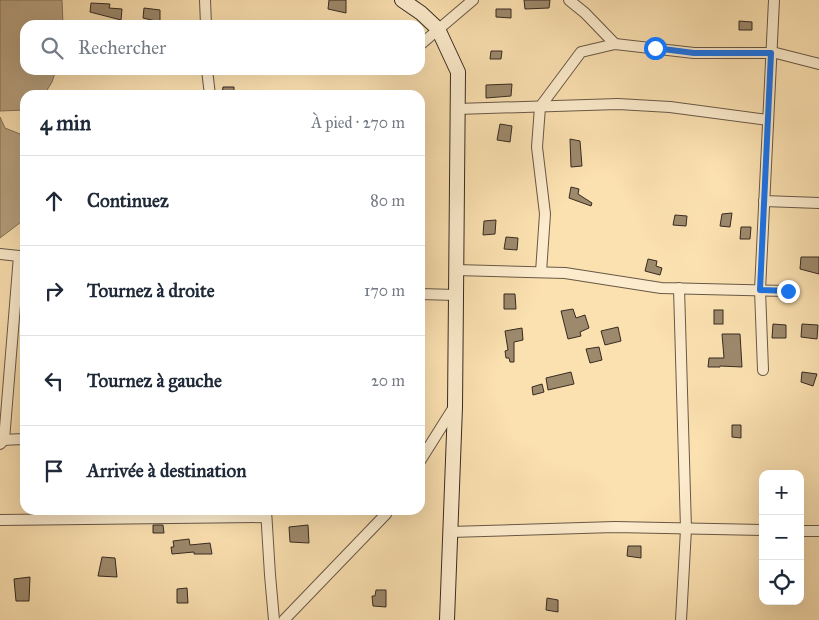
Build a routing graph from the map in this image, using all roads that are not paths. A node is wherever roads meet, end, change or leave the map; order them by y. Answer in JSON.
{"nodes":[{"id":1,"x":205,"y":0,"type":"edge"},
{"id":2,"x":402,"y":0,"type":"edge"},
{"id":3,"x":473,"y":0,"type":"edge"},
{"id":4,"x":569,"y":0,"type":"edge"},
{"id":5,"x":774,"y":0,"type":"edge"},
{"id":6,"x":206,"y":20,"type":"edge"},
{"id":7,"x":438,"y":29,"type":"junction"},
{"id":8,"x":425,"y":41,"type":"edge"},
{"id":9,"x":615,"y":44,"type":"junction"},
{"id":10,"x":771,"y":53,"type":"junction"},
{"id":11,"x":819,"y":64,"type":"edge"},
{"id":12,"x":208,"y":75,"type":"edge"},
{"id":13,"x":209,"y":90,"type":"edge"},
{"id":14,"x":540,"y":107,"type":"junction"},
{"id":15,"x":457,"y":109,"type":"junction"},
{"id":16,"x":768,"y":120,"type":"junction"},
{"id":17,"x":764,"y":201,"type":"junction"},
{"id":18,"x":819,"y":203,"type":"edge"},
{"id":19,"x":0,"y":254,"type":"edge"},
{"id":20,"x":456,"y":270,"type":"junction"},
{"id":21,"x":541,"y":272,"type":"junction"},
{"id":22,"x":679,"y":288,"type":"junction"},
{"id":23,"x":760,"y":290,"type":"junction"},
{"id":24,"x":788,"y":291,"type":"dead end"},
{"id":25,"x":425,"y":294,"type":"edge"},
{"id":26,"x":456,"y":295,"type":"junction"},
{"id":27,"x":763,"y":370,"type":"dead end"},
{"id":28,"x":455,"y":407,"type":"junction"},
{"id":29,"x":20,"y":440,"type":"edge"},
{"id":30,"x":1,"y":442,"type":"edge"},
{"id":31,"x":425,"y":453,"type":"edge"},
{"id":32,"x":222,"y":515,"type":"edge"},
{"id":33,"x":266,"y":515,"type":"edge"},
{"id":34,"x":384,"y":515,"type":"edge"},
{"id":35,"x":0,"y":520,"type":"edge"},
{"id":36,"x":686,"y":529,"type":"junction"},
{"id":37,"x":759,"y":530,"type":"edge"},
{"id":38,"x":804,"y":531,"type":"edge"},
{"id":39,"x":819,"y":531,"type":"edge"},
{"id":40,"x":450,"y":532,"type":"junction"},
{"id":41,"x":274,"y":620,"type":"edge"},
{"id":42,"x":284,"y":620,"type":"edge"},
{"id":43,"x":447,"y":620,"type":"edge"},
{"id":44,"x":682,"y":620,"type":"edge"}],
"edges":[{"from":1,"to":6,"type":"street"},
{"from":2,"to":7,"type":"main road"},
{"from":3,"to":7,"type":"street"},
{"from":4,"to":9,"type":"street"},
{"from":5,"to":10,"type":"street"},
{"from":7,"to":8,"type":"street"},
{"from":7,"to":15,"type":"main road"},
{"from":9,"to":10,"type":"street"},
{"from":9,"to":14,"type":"street"},
{"from":10,"to":11,"type":"street"},
{"from":10,"to":16,"type":"street"},
{"from":12,"to":13,"type":"street"},
{"from":14,"to":15,"type":"street"},
{"from":14,"to":16,"type":"street"},
{"from":14,"to":21,"type":"street"},
{"from":15,"to":20,"type":"main road"},
{"from":16,"to":17,"type":"street"},
{"from":17,"to":18,"type":"street"},
{"from":17,"to":23,"type":"street"},
{"from":19,"to":30,"type":"street"},
{"from":20,"to":21,"type":"street"},
{"from":20,"to":26,"type":"main road"},
{"from":21,"to":22,"type":"street"},
{"from":22,"to":23,"type":"street"},
{"from":22,"to":36,"type":"street"},
{"from":23,"to":24,"type":"street"},
{"from":23,"to":27,"type":"street"},
{"from":25,"to":26,"type":"street"},
{"from":26,"to":28,"type":"main road"},
{"from":28,"to":31,"type":"street"},
{"from":28,"to":40,"type":"main road"},
{"from":29,"to":30,"type":"street"},
{"from":32,"to":35,"type":"street"},
{"from":33,"to":41,"type":"street"},
{"from":34,"to":42,"type":"street"},
{"from":36,"to":37,"type":"street"},
{"from":36,"to":40,"type":"street"},
{"from":36,"to":44,"type":"street"},
{"from":38,"to":39,"type":"street"},
{"from":40,"to":43,"type":"main road"}]}
